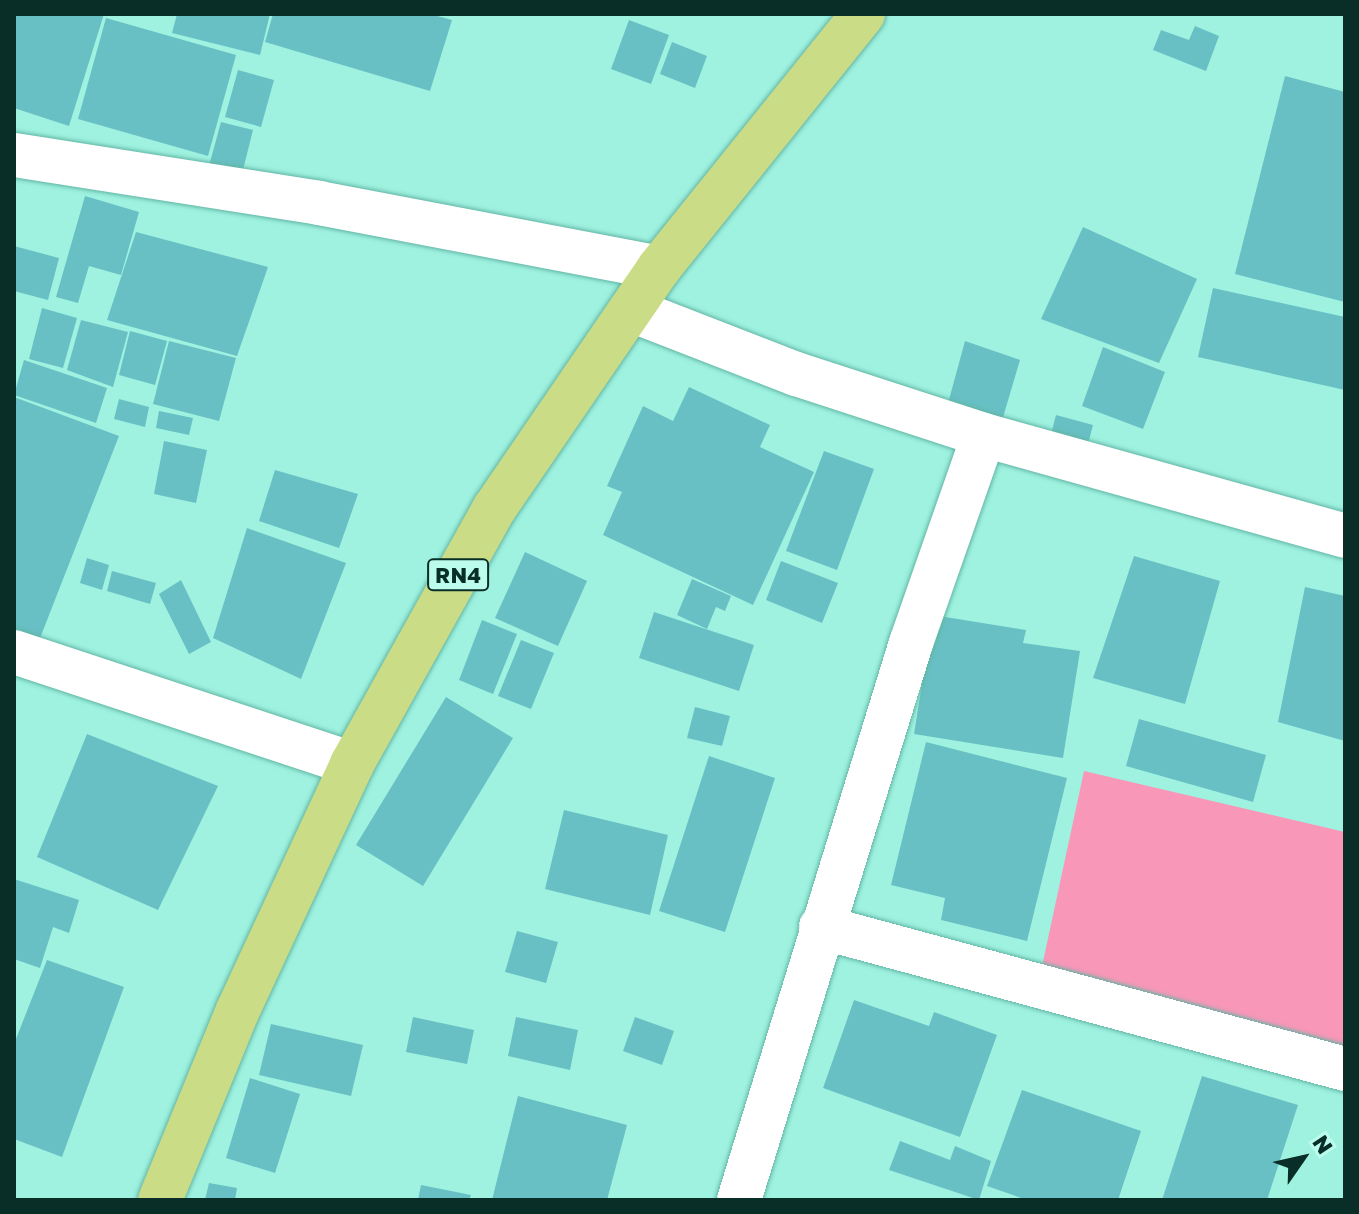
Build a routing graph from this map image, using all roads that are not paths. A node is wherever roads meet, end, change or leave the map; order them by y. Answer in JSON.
{"nodes":[{"id":1,"x":862,"y":14,"type":"edge"},
{"id":2,"x":14,"y":155,"type":"edge"},
{"id":3,"x":659,"y":268,"type":"junction"},
{"id":4,"x":631,"y":310,"type":"junction"},
{"id":5,"x":984,"y":435,"type":"junction"},
{"id":6,"x":1345,"y":536,"type":"edge"},
{"id":7,"x":14,"y":652,"type":"edge"},
{"id":8,"x":352,"y":764,"type":"junction"},
{"id":9,"x":821,"y":927,"type":"junction"},
{"id":10,"x":1345,"y":1069,"type":"edge"},
{"id":11,"x":160,"y":1200,"type":"edge"},
{"id":12,"x":739,"y":1200,"type":"edge"}],
"edges":[{"from":1,"to":3,"type":"highway","number":"RN4"},
{"from":2,"to":3,"type":"street"},
{"from":3,"to":4,"type":"highway","number":"RN4"},
{"from":4,"to":5,"type":"street"},
{"from":4,"to":8,"type":"highway","number":"RN4"},
{"from":5,"to":6,"type":"street"},
{"from":5,"to":9,"type":"street"},
{"from":7,"to":8,"type":"street"},
{"from":8,"to":11,"type":"highway","number":"RN4"},
{"from":9,"to":10,"type":"street"},
{"from":9,"to":12,"type":"street"}]}
